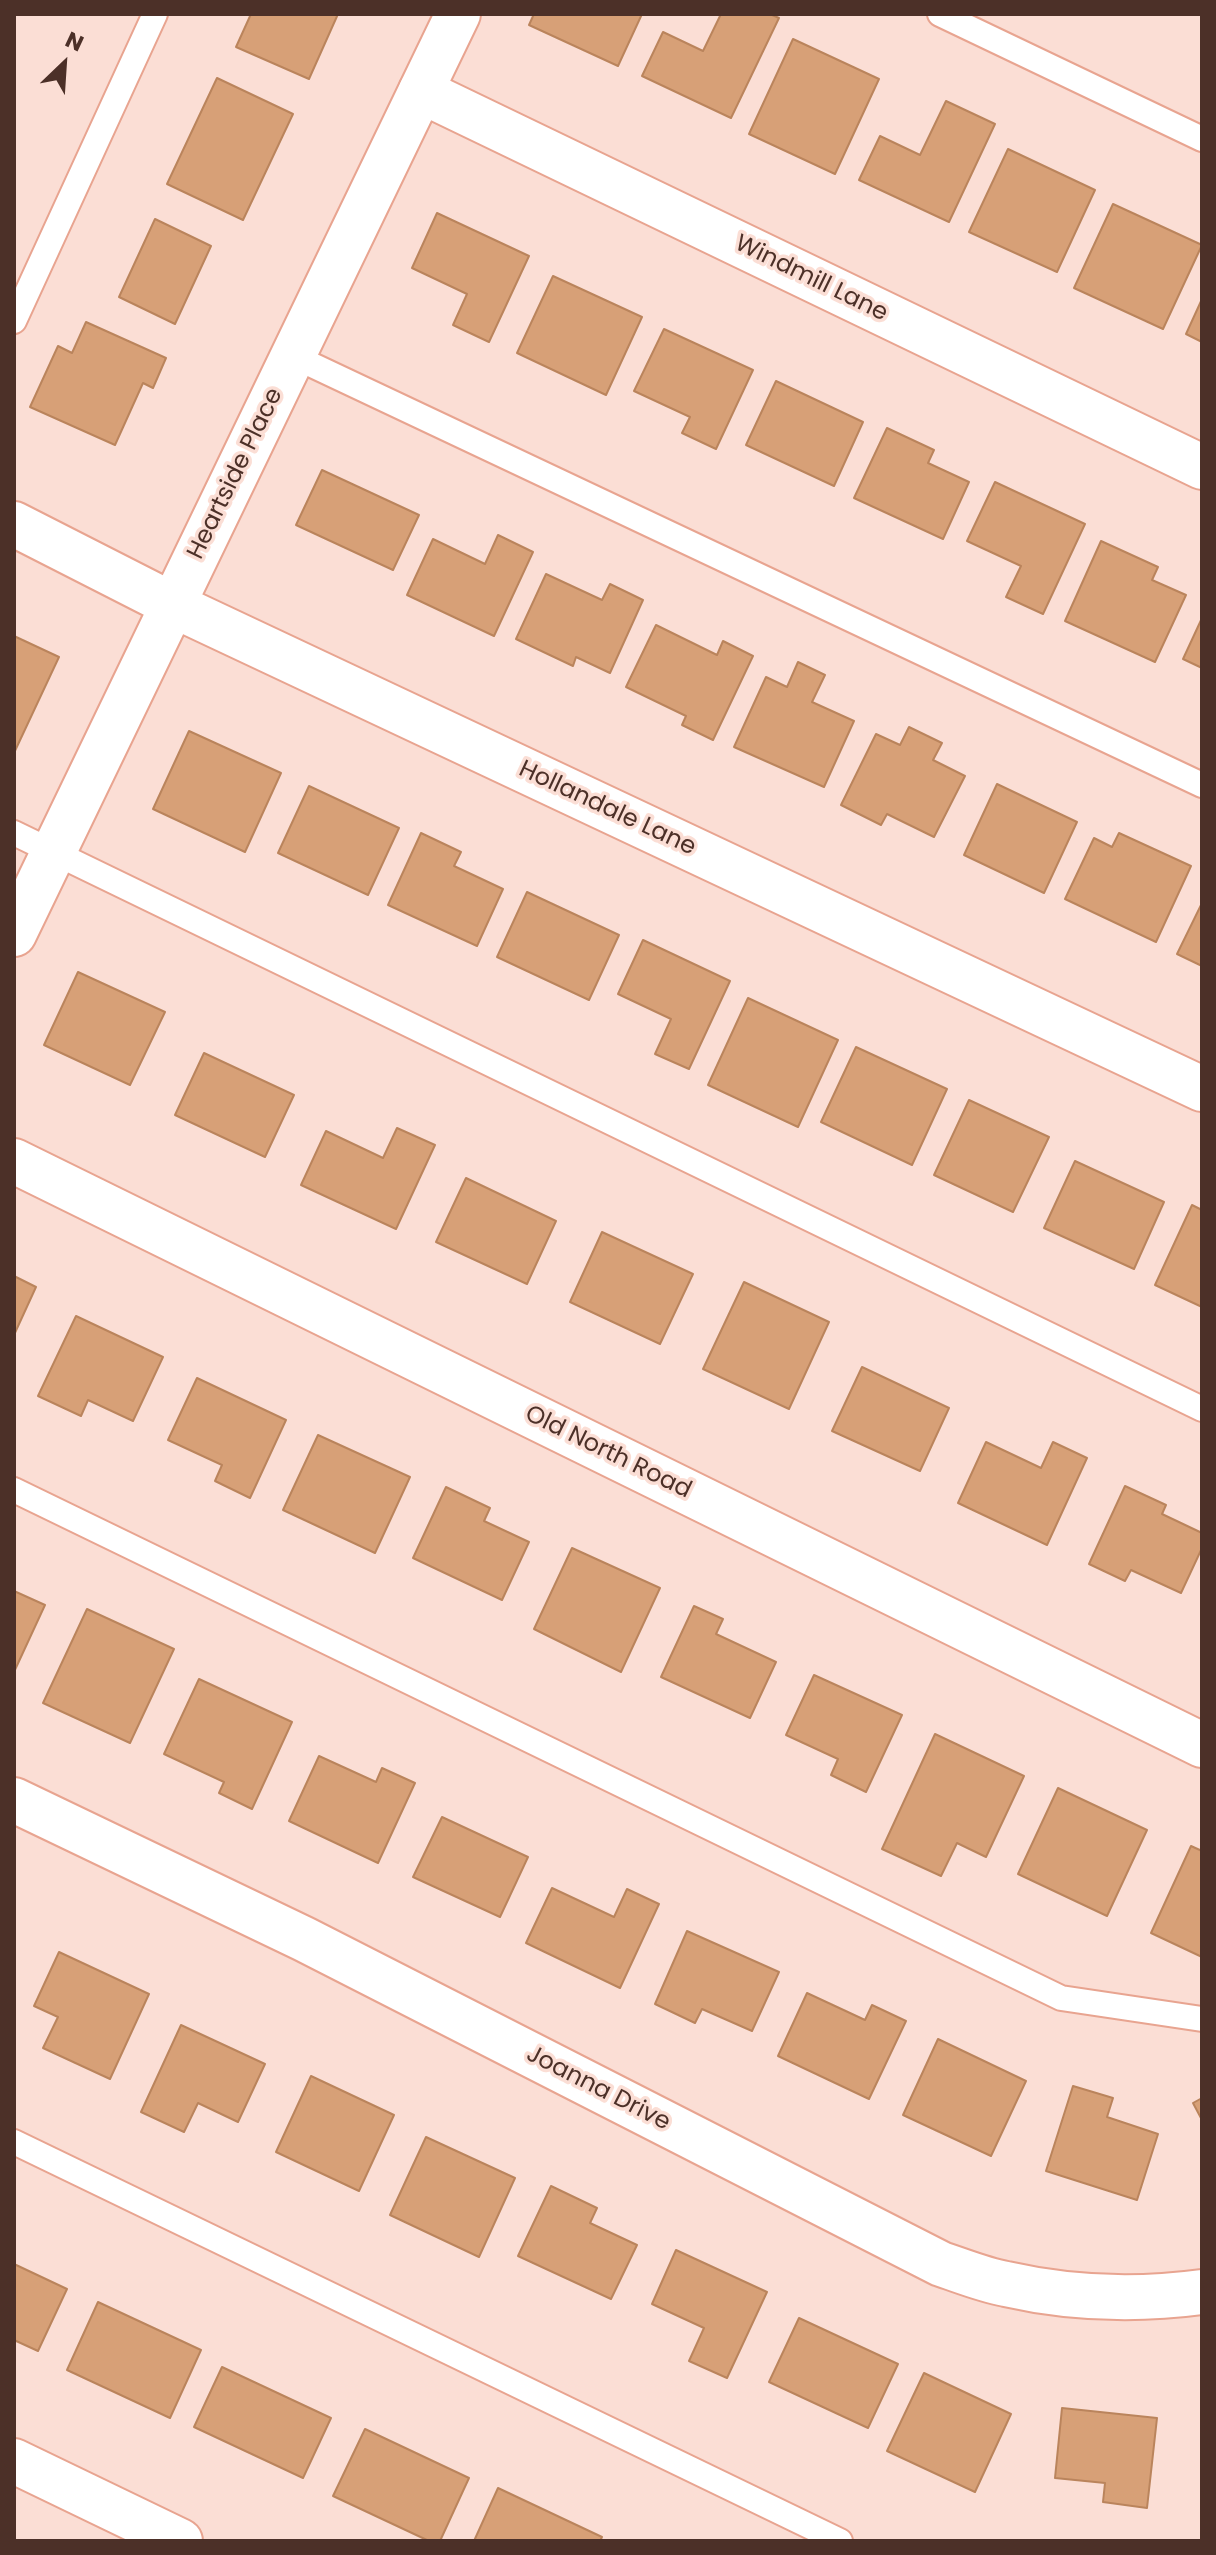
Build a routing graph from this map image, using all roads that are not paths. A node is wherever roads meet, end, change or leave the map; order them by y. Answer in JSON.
{"nodes":[{"id":1,"x":155,"y":14,"type":"edge"},
{"id":2,"x":458,"y":14,"type":"edge"},
{"id":3,"x":940,"y":14,"type":"edge"},
{"id":4,"x":421,"y":91,"type":"junction"},
{"id":5,"x":1202,"y":139,"type":"edge"},
{"id":6,"x":14,"y":321,"type":"edge"},
{"id":7,"x":293,"y":356,"type":"junction"},
{"id":8,"x":1202,"y":467,"type":"edge"},
{"id":9,"x":14,"y":524,"type":"edge"},
{"id":10,"x":173,"y":605,"type":"junction"},
{"id":11,"x":1202,"y":785,"type":"edge"},
{"id":12,"x":14,"y":833,"type":"edge"},
{"id":13,"x":54,"y":852,"type":"junction"},
{"id":14,"x":14,"y":934,"type":"edge"},
{"id":15,"x":1202,"y":1089,"type":"edge"},
{"id":16,"x":14,"y":1161,"type":"edge"},
{"id":17,"x":1202,"y":1409,"type":"edge"},
{"id":18,"x":14,"y":1490,"type":"edge"},
{"id":19,"x":1202,"y":1745,"type":"edge"},
{"id":20,"x":14,"y":1800,"type":"edge"},
{"id":21,"x":1202,"y":2019,"type":"edge"},
{"id":22,"x":14,"y":2142,"type":"edge"},
{"id":23,"x":1202,"y":2292,"type":"edge"},
{"id":24,"x":14,"y":2461,"type":"edge"},
{"id":25,"x":180,"y":2541,"type":"edge"},
{"id":26,"x":840,"y":2541,"type":"edge"}],
"edges":[{"from":1,"to":6,"type":"lane"},
{"from":2,"to":4,"type":"street","name":"Heartside Place"},
{"from":3,"to":5,"type":"lane"},
{"from":4,"to":7,"type":"street","name":"Heartside Place"},
{"from":4,"to":8,"type":"street","name":"Windmill Lane"},
{"from":7,"to":10,"type":"street","name":"Heartside Place"},
{"from":7,"to":11,"type":"lane"},
{"from":9,"to":10,"type":"street","name":"Hollandale Lane"},
{"from":10,"to":13,"type":"street","name":"Heartside Place"},
{"from":10,"to":15,"type":"street","name":"Hollandale Lane"},
{"from":12,"to":13,"type":"lane"},
{"from":13,"to":14,"type":"street","name":"Heartside Place"},
{"from":13,"to":17,"type":"lane"},
{"from":16,"to":19,"type":"street","name":"Old North Road"},
{"from":18,"to":21,"type":"lane"},
{"from":20,"to":23,"type":"street","name":"Joanna Drive"},
{"from":22,"to":26,"type":"lane"},
{"from":24,"to":25,"type":"street"}]}
